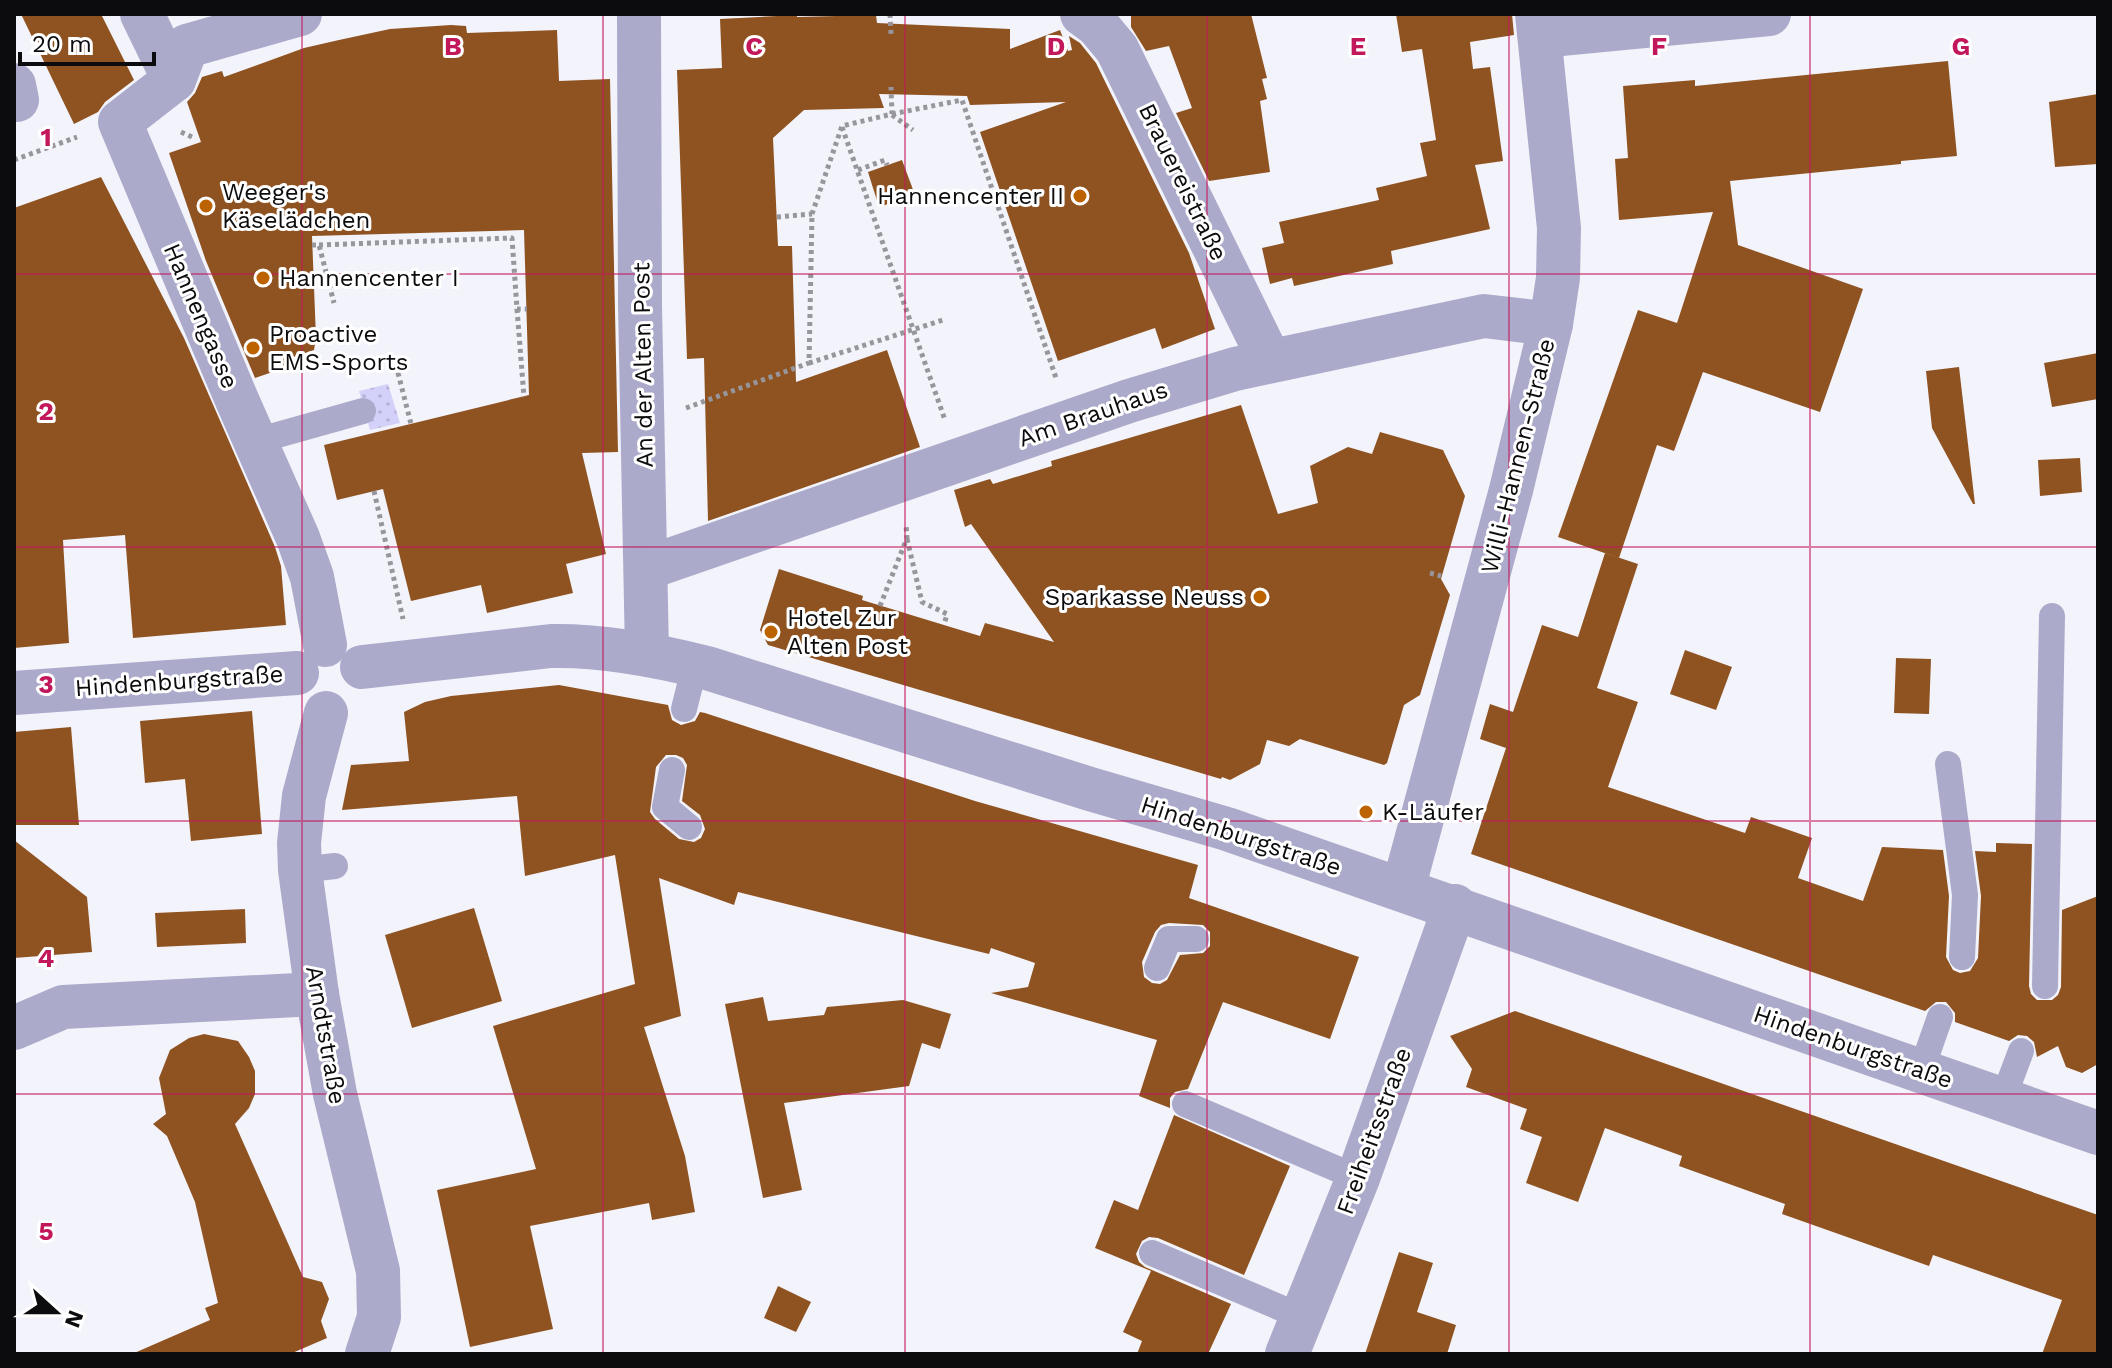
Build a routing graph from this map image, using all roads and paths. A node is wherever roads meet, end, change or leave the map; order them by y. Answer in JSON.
{"nodes":[{"id":1,"x":142,"y":14,"type":"edge"},
{"id":2,"x":300,"y":14,"type":"edge"},
{"id":3,"x":639,"y":14,"type":"edge"},
{"id":4,"x":890,"y":14,"type":"edge"},
{"id":5,"x":1082,"y":14,"type":"edge"},
{"id":6,"x":1769,"y":14,"type":"edge"},
{"id":7,"x":1539,"y":25,"type":"edge"},
{"id":8,"x":891,"y":34,"type":"dead end"},
{"id":9,"x":174,"y":80,"type":"junction"},
{"id":10,"x":891,"y":87,"type":"dead end"},
{"id":11,"x":892,"y":114,"type":"junction"},
{"id":12,"x":842,"y":126,"type":"junction"},
{"id":13,"x":913,"y":130,"type":"dead end"},
{"id":14,"x":72,"y":138,"type":"dead end"},
{"id":15,"x":14,"y":160,"type":"edge"},
{"id":16,"x":887,"y":165,"type":"dead end"},
{"id":17,"x":858,"y":170,"type":"junction"},
{"id":18,"x":812,"y":214,"type":"junction"},
{"id":19,"x":777,"y":217,"type":"dead end"},
{"id":20,"x":334,"y":303,"type":"dead end"},
{"id":21,"x":517,"y":309,"type":"junction"},
{"id":22,"x":527,"y":309,"type":"dead end"},
{"id":23,"x":946,"y":319,"type":"dead end"},
{"id":24,"x":1551,"y":324,"type":"junction"},
{"id":25,"x":915,"y":329,"type":"junction"},
{"id":26,"x":1270,"y":361,"type":"junction"},
{"id":27,"x":809,"y":363,"type":"junction"},
{"id":28,"x":396,"y":365,"type":"dead end"},
{"id":29,"x":524,"y":397,"type":"dead end"},
{"id":30,"x":363,"y":411,"type":"dead end"},
{"id":31,"x":1070,"y":421,"type":"junction"},
{"id":32,"x":644,"y":423,"type":"junction"},
{"id":33,"x":411,"y":424,"type":"dead end"},
{"id":34,"x":256,"y":441,"type":"junction"},
{"id":35,"x":958,"y":459,"type":"junction"},
{"id":36,"x":900,"y":480,"type":"junction"},
{"id":37,"x":374,"y":491,"type":"dead end"},
{"id":38,"x":907,"y":538,"type":"junction"},
{"id":39,"x":647,"y":568,"type":"junction"},
{"id":40,"x":880,"y":606,"type":"dead end"},
{"id":41,"x":2052,"y":616,"type":"dead end"},
{"id":42,"x":944,"y":625,"type":"dead end"},
{"id":43,"x":647,"y":654,"type":"junction"},
{"id":44,"x":311,"y":659,"type":"junction"},
{"id":45,"x":413,"y":662,"type":"junction"},
{"id":46,"x":695,"y":665,"type":"junction"},
{"id":47,"x":362,"y":667,"type":"junction"},
{"id":48,"x":14,"y":693,"type":"edge"},
{"id":49,"x":684,"y":709,"type":"dead end"},
{"id":50,"x":326,"y":713,"type":"junction"},
{"id":51,"x":1948,"y":764,"type":"dead end"},
{"id":52,"x":672,"y":770,"type":"dead end"},
{"id":53,"x":689,"y":827,"type":"dead end"},
{"id":54,"x":1403,"y":889,"type":"junction"},
{"id":55,"x":1455,"y":906,"type":"junction"},
{"id":56,"x":1196,"y":939,"type":"dead end"},
{"id":57,"x":1962,"y":957,"type":"dead end"},
{"id":58,"x":1157,"y":968,"type":"dead end"},
{"id":59,"x":2045,"y":986,"type":"dead end"},
{"id":60,"x":317,"y":994,"type":"junction"},
{"id":61,"x":1940,"y":1017,"type":"dead end"},
{"id":62,"x":14,"y":1028,"type":"edge"},
{"id":63,"x":2021,"y":1051,"type":"dead end"},
{"id":64,"x":1921,"y":1071,"type":"junction"},
{"id":65,"x":2003,"y":1099,"type":"junction"},
{"id":66,"x":1185,"y":1104,"type":"dead end"},
{"id":67,"x":2098,"y":1133,"type":"edge"},
{"id":68,"x":1358,"y":1178,"type":"junction"},
{"id":69,"x":1152,"y":1253,"type":"dead end"},
{"id":70,"x":1294,"y":1336,"type":"edge"},
{"id":71,"x":367,"y":1354,"type":"edge"}],
"edges":[{"from":1,"to":9,"type":"street"},
{"from":2,"to":9,"type":"street"},
{"from":3,"to":32,"type":"street","name":"An der Alten Post"},
{"from":4,"to":8,"type":"path"},
{"from":5,"to":26,"type":"street","name":"Brauereistraße"},
{"from":6,"to":7,"type":"street"},
{"from":7,"to":24,"type":"street","name":"Willi-Hannen-Straße"},
{"from":9,"to":34,"type":"street","name":"Hannengasse"},
{"from":10,"to":11,"type":"path"},
{"from":11,"to":12,"type":"path"},
{"from":11,"to":13,"type":"path"},
{"from":11,"to":31,"type":"path"},
{"from":12,"to":17,"type":"path"},
{"from":12,"to":18,"type":"path"},
{"from":14,"to":15,"type":"path"},
{"from":16,"to":17,"type":"path"},
{"from":17,"to":25,"type":"path"},
{"from":18,"to":19,"type":"path"},
{"from":18,"to":27,"type":"path"},
{"from":20,"to":21,"type":"path"},
{"from":21,"to":22,"type":"path"},
{"from":21,"to":29,"type":"path"},
{"from":23,"to":25,"type":"path"},
{"from":24,"to":26,"type":"street","name":"Am Brauhaus"},
{"from":24,"to":54,"type":"street","name":"Willi-Hannen-Straße"},
{"from":25,"to":27,"type":"path"},
{"from":25,"to":35,"type":"path"},
{"from":26,"to":31,"type":"street","name":"Am Brauhaus"},
{"from":27,"to":32,"type":"path"},
{"from":28,"to":33,"type":"path"},
{"from":30,"to":34,"type":"lane"},
{"from":31,"to":35,"type":"street","name":"Am Brauhaus"},
{"from":32,"to":39,"type":"street","name":"An der Alten Post"},
{"from":34,"to":44,"type":"street","name":"Hannengasse"},
{"from":35,"to":36,"type":"street","name":"Am Brauhaus"},
{"from":36,"to":38,"type":"path"},
{"from":36,"to":39,"type":"street","name":"Am Brauhaus"},
{"from":37,"to":45,"type":"path"},
{"from":38,"to":40,"type":"path"},
{"from":38,"to":42,"type":"path"},
{"from":39,"to":43,"type":"street","name":"An der Alten Post"},
{"from":41,"to":59,"type":"lane"},
{"from":43,"to":45,"type":"street","name":"Hindenburgstraße"},
{"from":43,"to":46,"type":"street","name":"Hindenburgstraße"},
{"from":44,"to":47,"type":"street"},
{"from":44,"to":48,"type":"street","name":"Hindenburgstraße"},
{"from":44,"to":50,"type":"street"},
{"from":45,"to":47,"type":"street","name":"Hindenburgstraße"},
{"from":46,"to":49,"type":"lane"},
{"from":46,"to":54,"type":"street","name":"Hindenburgstraße"},
{"from":47,"to":50,"type":"street"},
{"from":50,"to":60,"type":"street","name":"Arndtstraße"},
{"from":51,"to":57,"type":"lane"},
{"from":52,"to":53,"type":"lane"},
{"from":54,"to":55,"type":"street","name":"Hindenburgstraße"},
{"from":55,"to":64,"type":"street","name":"Hindenburgstraße"},
{"from":55,"to":68,"type":"street","name":"Freiheitsstraße"},
{"from":56,"to":58,"type":"lane"},
{"from":60,"to":62,"type":"street"},
{"from":60,"to":71,"type":"street","name":"Arndtstraße"},
{"from":61,"to":64,"type":"lane"},
{"from":63,"to":65,"type":"lane"},
{"from":64,"to":65,"type":"street","name":"Hindenburgstraße"},
{"from":65,"to":67,"type":"street","name":"Hindenburgstraße"},
{"from":66,"to":68,"type":"lane"},
{"from":68,"to":70,"type":"street","name":"Freiheitsstraße"},
{"from":69,"to":70,"type":"lane"}]}
